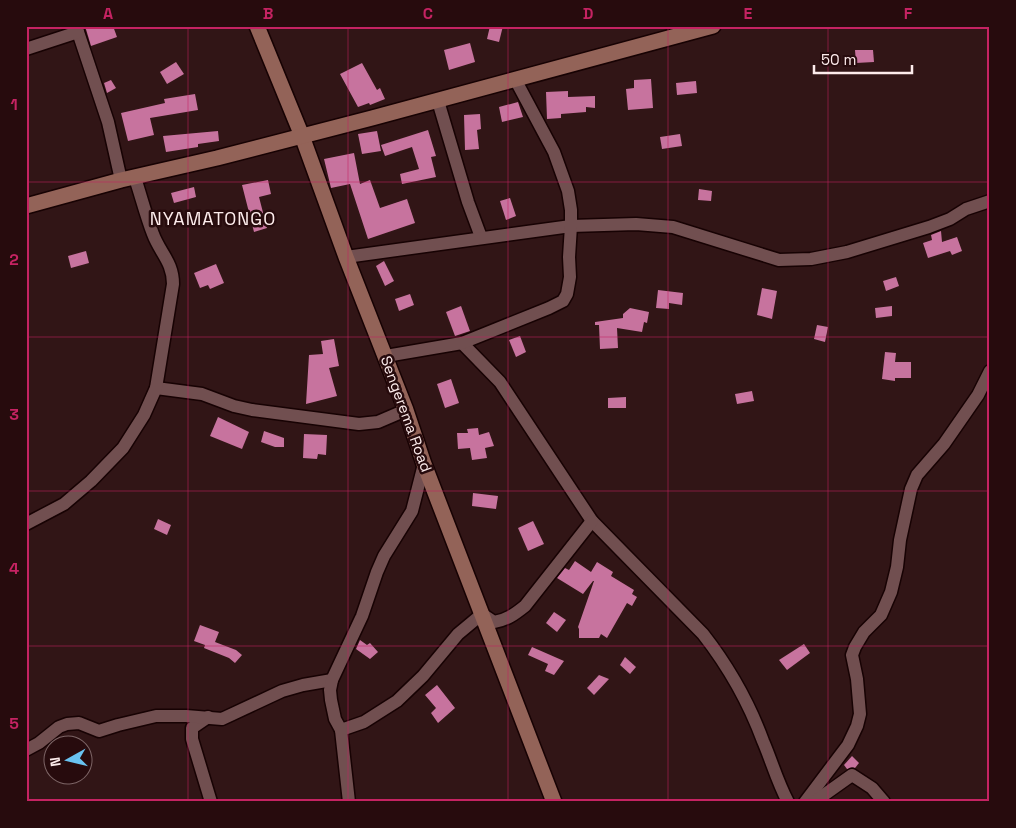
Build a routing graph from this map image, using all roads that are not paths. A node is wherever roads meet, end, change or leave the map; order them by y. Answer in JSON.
{"nodes":[{"id":1,"x":257,"y":26,"type":"edge"},
{"id":2,"x":713,"y":26,"type":"edge"},
{"id":3,"x":77,"y":29,"type":"edge"},
{"id":4,"x":26,"y":49,"type":"edge"},
{"id":5,"x":515,"y":79,"type":"junction"},
{"id":6,"x":438,"y":101,"type":"junction"},
{"id":7,"x":302,"y":136,"type":"junction"},
{"id":8,"x":128,"y":179,"type":"junction"},
{"id":9,"x":990,"y":200,"type":"edge"},
{"id":10,"x":26,"y":206,"type":"edge"},
{"id":11,"x":571,"y":226,"type":"junction"},
{"id":12,"x":480,"y":237,"type":"junction"},
{"id":13,"x":346,"y":257,"type":"junction"},
{"id":14,"x":462,"y":343,"type":"junction"},
{"id":15,"x":386,"y":356,"type":"junction"},
{"id":16,"x":990,"y":371,"type":"edge"},
{"id":17,"x":156,"y":388,"type":"junction"},
{"id":18,"x":406,"y":410,"type":"junction"},
{"id":19,"x":424,"y":464,"type":"junction"},
{"id":20,"x":592,"y":521,"type":"junction"},
{"id":21,"x":26,"y":524,"type":"edge"},
{"id":22,"x":482,"y":614,"type":"junction"},
{"id":23,"x":332,"y":680,"type":"junction"},
{"id":24,"x":208,"y":717,"type":"junction"},
{"id":25,"x":341,"y":730,"type":"junction"},
{"id":26,"x":26,"y":750,"type":"edge"},
{"id":27,"x":211,"y":802,"type":"edge"},
{"id":28,"x":349,"y":802,"type":"edge"},
{"id":29,"x":554,"y":802,"type":"edge"},
{"id":30,"x":788,"y":802,"type":"edge"},
{"id":31,"x":805,"y":802,"type":"edge"},
{"id":32,"x":814,"y":802,"type":"edge"},
{"id":33,"x":884,"y":802,"type":"edge"}],
"edges":[{"from":1,"to":7,"type":"main road","name":"Sengerema Road"},
{"from":2,"to":5,"type":"main road"},
{"from":3,"to":4,"type":"street"},
{"from":3,"to":8,"type":"street"},
{"from":5,"to":6,"type":"main road"},
{"from":5,"to":11,"type":"street"},
{"from":6,"to":7,"type":"main road"},
{"from":6,"to":12,"type":"street"},
{"from":7,"to":8,"type":"main road"},
{"from":7,"to":13,"type":"main road","name":"Sengerema Road"},
{"from":8,"to":10,"type":"main road"},
{"from":8,"to":17,"type":"street"},
{"from":9,"to":11,"type":"street"},
{"from":11,"to":12,"type":"street"},
{"from":11,"to":14,"type":"street"},
{"from":12,"to":13,"type":"street"},
{"from":13,"to":15,"type":"main road","name":"Sengerema Road"},
{"from":14,"to":15,"type":"street"},
{"from":14,"to":20,"type":"street"},
{"from":15,"to":18,"type":"main road","name":"Sengerema Road"},
{"from":16,"to":31,"type":"street"},
{"from":17,"to":18,"type":"street"},
{"from":17,"to":21,"type":"street"},
{"from":18,"to":19,"type":"main road","name":"Sengerema Road"},
{"from":19,"to":22,"type":"main road","name":"Sengerema Road"},
{"from":19,"to":23,"type":"street"},
{"from":20,"to":22,"type":"street"},
{"from":20,"to":30,"type":"street"},
{"from":22,"to":25,"type":"street"},
{"from":22,"to":29,"type":"main road","name":"Sengerema Road"},
{"from":23,"to":24,"type":"street"},
{"from":23,"to":25,"type":"street"},
{"from":24,"to":26,"type":"street"},
{"from":24,"to":27,"type":"street"},
{"from":25,"to":28,"type":"street"},
{"from":32,"to":33,"type":"street"}]}
